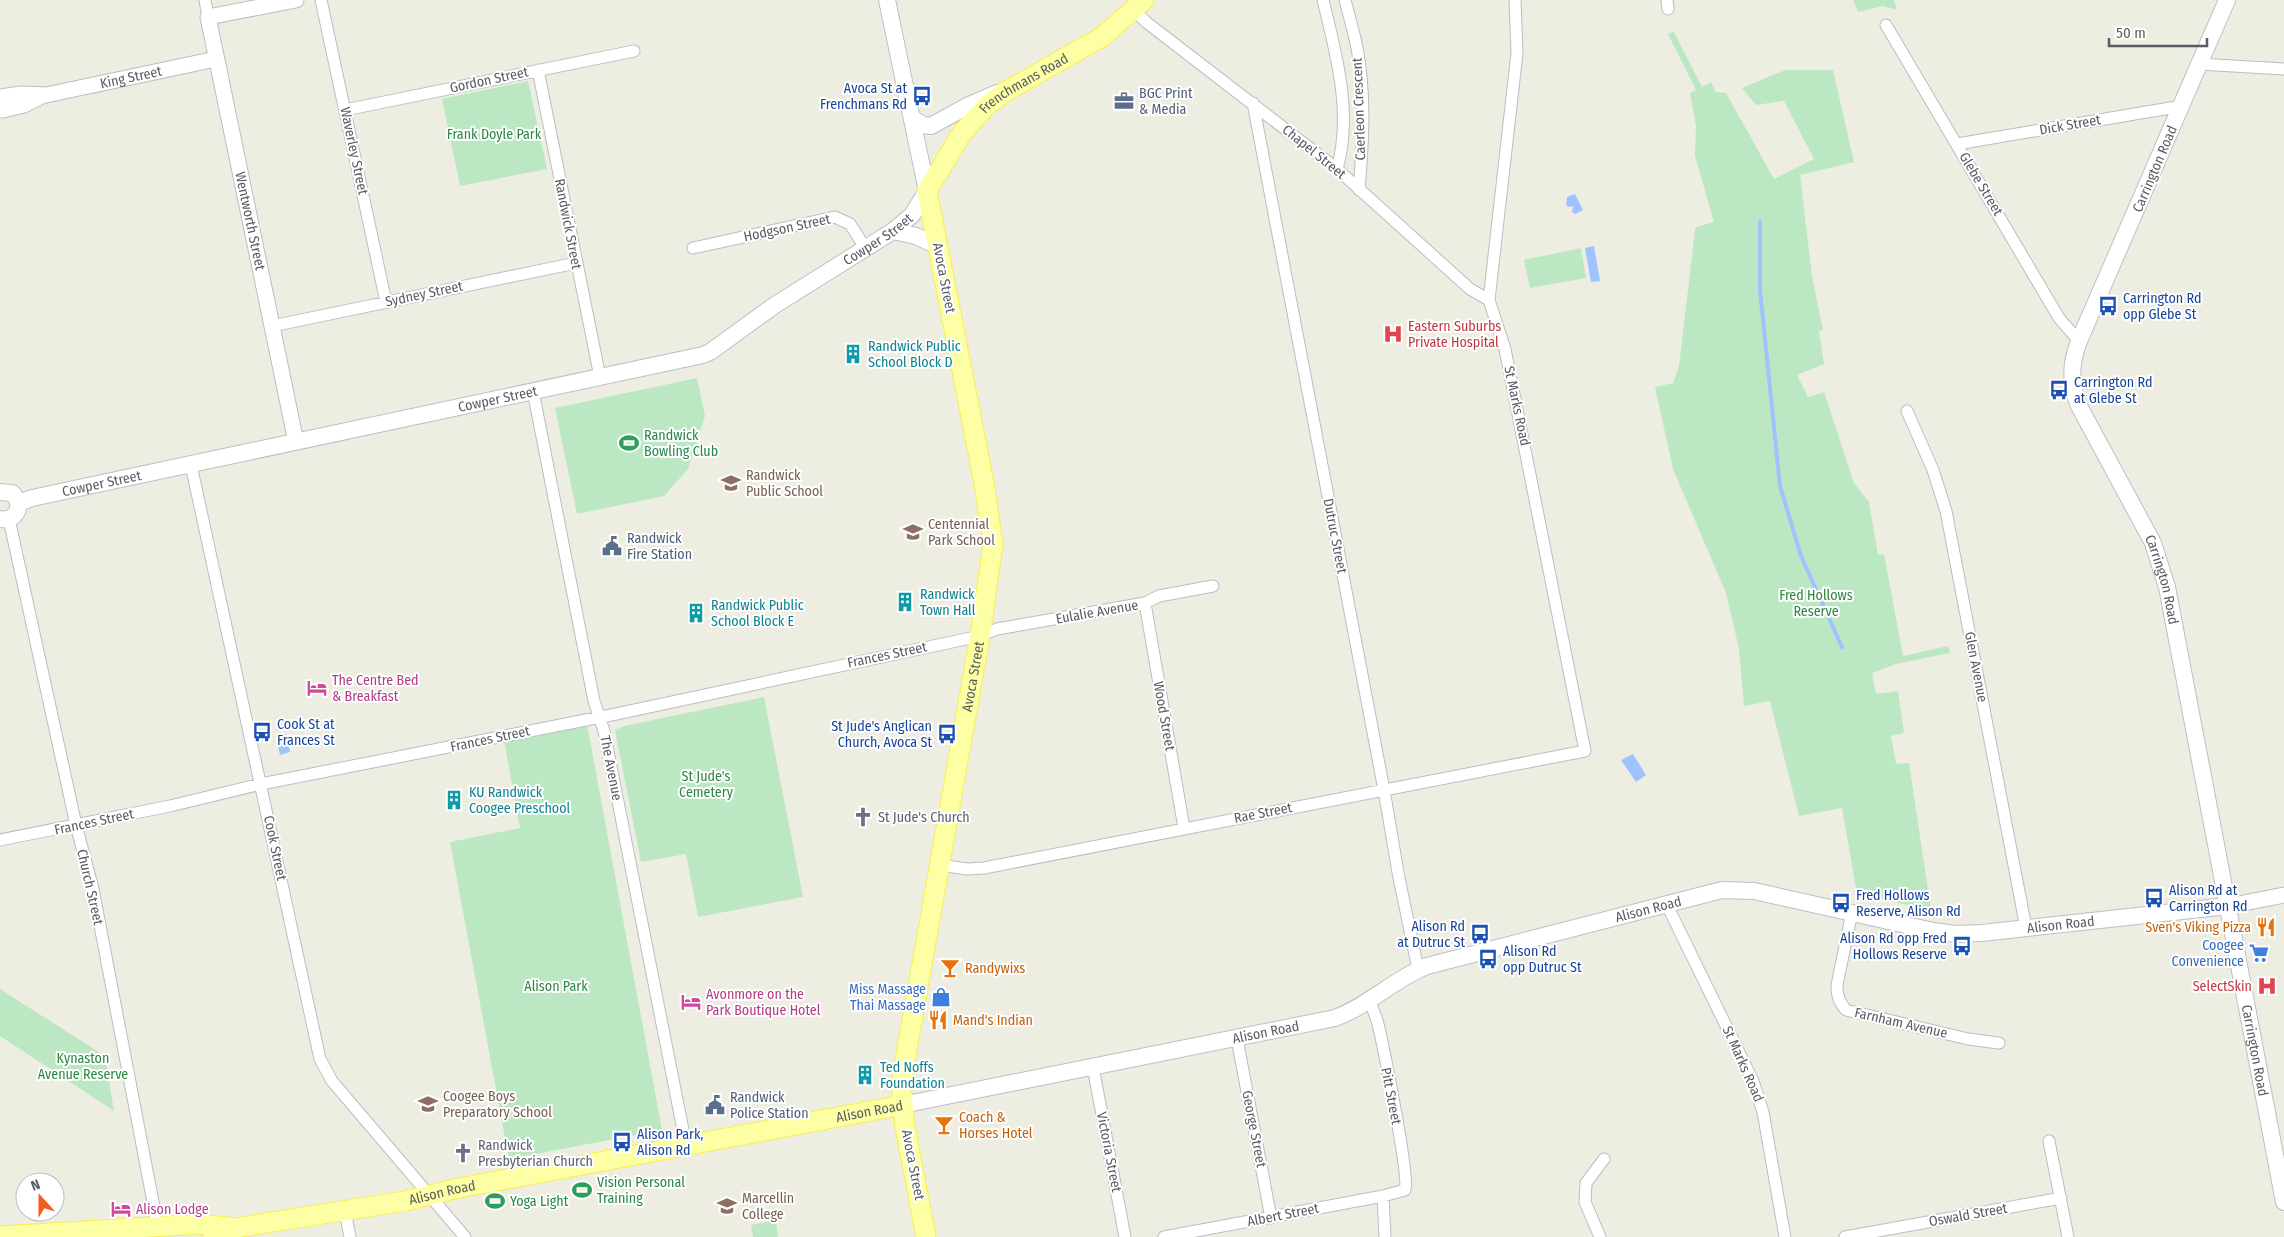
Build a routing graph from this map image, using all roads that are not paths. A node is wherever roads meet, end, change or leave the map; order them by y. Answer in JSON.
{"nodes":[{"id":1,"x":205,"y":0,"type":"edge"},
{"id":2,"x":296,"y":0,"type":"edge"},
{"id":3,"x":322,"y":0,"type":"edge"},
{"id":4,"x":887,"y":0,"type":"edge"},
{"id":5,"x":1323,"y":0,"type":"edge"},
{"id":6,"x":1345,"y":0,"type":"edge"},
{"id":7,"x":1515,"y":0,"type":"edge"},
{"id":8,"x":2227,"y":0,"type":"edge"},
{"id":9,"x":1139,"y":5,"type":"edge"},
{"id":10,"x":208,"y":17,"type":"junction"},
{"id":11,"x":1886,"y":25,"type":"dead end"},
{"id":12,"x":634,"y":51,"type":"dead end"},
{"id":13,"x":216,"y":60,"type":"junction"},
{"id":14,"x":2199,"y":64,"type":"junction"},
{"id":15,"x":2284,"y":69,"type":"edge"},
{"id":16,"x":538,"y":70,"type":"junction"},
{"id":17,"x":1015,"y":86,"type":"junction"},
{"id":18,"x":1253,"y":103,"type":"junction"},
{"id":19,"x":1,"y":104,"type":"edge"},
{"id":20,"x":2182,"y":106,"type":"junction"},
{"id":21,"x":345,"y":110,"type":"junction"},
{"id":22,"x":912,"y":118,"type":"junction"},
{"id":23,"x":1957,"y":144,"type":"junction"},
{"id":24,"x":1337,"y":169,"type":"junction"},
{"id":25,"x":1359,"y":190,"type":"junction"},
{"id":26,"x":927,"y":191,"type":"junction"},
{"id":27,"x":894,"y":230,"type":"junction"},
{"id":28,"x":939,"y":247,"type":"junction"},
{"id":29,"x":693,"y":248,"type":"dead end"},
{"id":30,"x":866,"y":249,"type":"junction"},
{"id":31,"x":576,"y":263,"type":"junction"},
{"id":32,"x":1489,"y":300,"type":"junction"},
{"id":33,"x":386,"y":302,"type":"junction"},
{"id":34,"x":272,"y":326,"type":"junction"},
{"id":35,"x":2078,"y":341,"type":"junction"},
{"id":36,"x":600,"y":377,"type":"junction"},
{"id":37,"x":533,"y":391,"type":"junction"},
{"id":38,"x":1907,"y":411,"type":"dead end"},
{"id":39,"x":296,"y":442,"type":"junction"},
{"id":40,"x":191,"y":465,"type":"junction"},
{"id":41,"x":0,"y":489,"type":"edge"},
{"id":42,"x":19,"y":503,"type":"junction"},
{"id":43,"x":4,"y":519,"type":"edge"},
{"id":44,"x":1213,"y":586,"type":"dead end"},
{"id":45,"x":1145,"y":603,"type":"junction"},
{"id":46,"x":980,"y":636,"type":"junction"},
{"id":47,"x":600,"y":716,"type":"junction"},
{"id":48,"x":1585,"y":751,"type":"joint"},
{"id":49,"x":261,"y":784,"type":"junction"},
{"id":50,"x":1384,"y":790,"type":"junction"},
{"id":51,"x":76,"y":826,"type":"junction"},
{"id":52,"x":1184,"y":828,"type":"junction"},
{"id":53,"x":0,"y":840,"type":"edge"},
{"id":54,"x":940,"y":865,"type":"junction"},
{"id":55,"x":2284,"y":895,"type":"edge"},
{"id":56,"x":1666,"y":903,"type":"junction"},
{"id":57,"x":2228,"y":906,"type":"junction"},
{"id":58,"x":1852,"y":912,"type":"junction"},
{"id":59,"x":2026,"y":928,"type":"junction"},
{"id":60,"x":1418,"y":970,"type":"junction"},
{"id":61,"x":1369,"y":999,"type":"junction"},
{"id":62,"x":1237,"y":1039,"type":"junction"},
{"id":63,"x":1999,"y":1043,"type":"dead end"},
{"id":64,"x":1093,"y":1068,"type":"junction"},
{"id":65,"x":902,"y":1105,"type":"junction"},
{"id":66,"x":2049,"y":1141,"type":"dead end"},
{"id":67,"x":686,"y":1145,"type":"junction"},
{"id":68,"x":1604,"y":1159,"type":"dead end"},
{"id":69,"x":1402,"y":1192,"type":"joint"},
{"id":70,"x":431,"y":1196,"type":"junction"},
{"id":71,"x":1383,"y":1196,"type":"junction"},
{"id":72,"x":2061,"y":1198,"type":"junction"},
{"id":73,"x":2284,"y":1202,"type":"edge"},
{"id":74,"x":346,"y":1211,"type":"junction"},
{"id":75,"x":1271,"y":1218,"type":"junction"},
{"id":76,"x":158,"y":1228,"type":"junction"},
{"id":77,"x":235,"y":1228,"type":"junction"},
{"id":78,"x":1223,"y":1232,"type":"edge"},
{"id":79,"x":110,"y":1234,"type":"edge"},
{"id":80,"x":0,"y":1236,"type":"edge"},
{"id":81,"x":213,"y":1237,"type":"edge"},
{"id":82,"x":350,"y":1237,"type":"edge"},
{"id":83,"x":465,"y":1237,"type":"edge"},
{"id":84,"x":926,"y":1237,"type":"edge"},
{"id":85,"x":1126,"y":1237,"type":"edge"},
{"id":86,"x":1164,"y":1237,"type":"edge"},
{"id":87,"x":1384,"y":1237,"type":"edge"},
{"id":88,"x":1600,"y":1237,"type":"edge"},
{"id":89,"x":1785,"y":1237,"type":"edge"},
{"id":90,"x":1845,"y":1237,"type":"edge"},
{"id":91,"x":2068,"y":1237,"type":"edge"}],
"edges":[{"from":1,"to":10,"type":"street","name":"Wentworth Street"},
{"from":2,"to":10,"type":"street"},
{"from":3,"to":21,"type":"street","name":"Waverley Street"},
{"from":4,"to":22,"type":"main road","name":"Avoca Street"},
{"from":5,"to":24,"type":"street","name":"Caerleon Crescent"},
{"from":6,"to":25,"type":"street","name":"Caerleon Crescent"},
{"from":7,"to":32,"type":"street","name":"St Marks Road"},
{"from":8,"to":14,"type":"main road","name":"Carrington Road"},
{"from":9,"to":17,"type":"main road","name":"Frenchmans Road"},
{"from":9,"to":18,"type":"street","name":"Chapel Street"},
{"from":10,"to":13,"type":"street","name":"Wentworth Street"},
{"from":11,"to":23,"type":"street","name":"Glebe Street"},
{"from":12,"to":16,"type":"street","name":"Gordon Street"},
{"from":13,"to":19,"type":"street","name":"King Street"},
{"from":13,"to":34,"type":"street","name":"Wentworth Street"},
{"from":14,"to":15,"type":"street"},
{"from":14,"to":20,"type":"main road","name":"Carrington Road"},
{"from":16,"to":21,"type":"street","name":"Gordon Street"},
{"from":16,"to":31,"type":"street","name":"Randwick Street"},
{"from":17,"to":22,"type":"main road"},
{"from":17,"to":26,"type":"main road","name":"Frenchmans Road"},
{"from":18,"to":24,"type":"street","name":"Chapel Street"},
{"from":18,"to":50,"type":"street","name":"Dutruc Street"},
{"from":20,"to":23,"type":"street","name":"Dick Street"},
{"from":20,"to":35,"type":"main road","name":"Carrington Road"},
{"from":21,"to":33,"type":"street","name":"Waverley Street"},
{"from":22,"to":26,"type":"main road","name":"Avoca Street"},
{"from":23,"to":35,"type":"street","name":"Glebe Street"},
{"from":24,"to":25,"type":"street","name":"Chapel Street"},
{"from":25,"to":32,"type":"street","name":"Chapel Street"},
{"from":26,"to":27,"type":"main road","name":"Cowper Street"},
{"from":26,"to":28,"type":"main road","name":"Avoca Street"},
{"from":27,"to":28,"type":"main road"},
{"from":27,"to":30,"type":"main road","name":"Cowper Street"},
{"from":28,"to":46,"type":"main road","name":"Avoca Street"},
{"from":29,"to":30,"type":"street","name":"Hodgson Street"},
{"from":30,"to":36,"type":"main road","name":"Cowper Street"},
{"from":31,"to":33,"type":"street","name":"Sydney Street"},
{"from":31,"to":36,"type":"street","name":"Randwick Street"},
{"from":32,"to":48,"type":"street","name":"St Marks Road"},
{"from":33,"to":34,"type":"street","name":"Sydney Street"},
{"from":34,"to":39,"type":"street","name":"Wentworth Street"},
{"from":35,"to":57,"type":"main road","name":"Carrington Road"},
{"from":36,"to":37,"type":"main road","name":"Cowper Street"},
{"from":37,"to":39,"type":"main road","name":"Cowper Street"},
{"from":37,"to":47,"type":"street","name":"The Avenue"},
{"from":38,"to":59,"type":"street","name":"Glen Avenue"},
{"from":39,"to":40,"type":"main road","name":"Cowper Street"},
{"from":40,"to":42,"type":"main road","name":"Cowper Street"},
{"from":40,"to":49,"type":"street","name":"Cook Street"},
{"from":41,"to":42,"type":"main road"},
{"from":42,"to":43,"type":"main road"},
{"from":43,"to":51,"type":"street","name":"Church Street"},
{"from":44,"to":45,"type":"street","name":"Eulalie Avenue"},
{"from":45,"to":46,"type":"street","name":"Eulalie Avenue"},
{"from":45,"to":52,"type":"street","name":"Wood Street"},
{"from":46,"to":47,"type":"street","name":"Frances Street"},
{"from":46,"to":54,"type":"main road","name":"Avoca Street"},
{"from":47,"to":49,"type":"street","name":"Frances Street"},
{"from":47,"to":67,"type":"street","name":"The Avenue"},
{"from":48,"to":50,"type":"street","name":"Rae Street"},
{"from":49,"to":51,"type":"street","name":"Frances Street"},
{"from":49,"to":70,"type":"street","name":"Cook Street"},
{"from":50,"to":52,"type":"street","name":"Rae Street"},
{"from":50,"to":60,"type":"street","name":"Dutruc Street"},
{"from":51,"to":53,"type":"street","name":"Frances Street"},
{"from":51,"to":76,"type":"street","name":"Church Street"},
{"from":52,"to":54,"type":"street","name":"Rae Street"},
{"from":54,"to":65,"type":"main road","name":"Avoca Street"},
{"from":55,"to":57,"type":"street","name":"Alison Road"},
{"from":56,"to":58,"type":"main road","name":"Alison Road"},
{"from":56,"to":60,"type":"main road","name":"Alison Road"},
{"from":56,"to":89,"type":"street","name":"St Marks Road"},
{"from":57,"to":59,"type":"main road","name":"Alison Road"},
{"from":57,"to":73,"type":"main road","name":"Carrington Road"},
{"from":58,"to":59,"type":"main road","name":"Alison Road"},
{"from":58,"to":63,"type":"street","name":"Farnham Avenue"},
{"from":60,"to":61,"type":"main road","name":"Alison Road"},
{"from":61,"to":62,"type":"main road","name":"Alison Road"},
{"from":61,"to":69,"type":"street","name":"Pitt Street"},
{"from":62,"to":64,"type":"main road","name":"Alison Road"},
{"from":62,"to":75,"type":"street","name":"George Street"},
{"from":64,"to":65,"type":"main road","name":"Alison Road"},
{"from":64,"to":85,"type":"street","name":"Victoria Street"},
{"from":65,"to":67,"type":"main road","name":"Alison Road"},
{"from":65,"to":84,"type":"main road","name":"Avoca Street"},
{"from":66,"to":72,"type":"street"},
{"from":67,"to":70,"type":"main road","name":"Alison Road"},
{"from":68,"to":88,"type":"street"},
{"from":69,"to":71,"type":"street","name":"Albert Street"},
{"from":70,"to":74,"type":"main road","name":"Alison Road"},
{"from":70,"to":83,"type":"street","name":"Cook Street"},
{"from":71,"to":75,"type":"street","name":"Albert Street"},
{"from":71,"to":87,"type":"street"},
{"from":72,"to":90,"type":"street","name":"Oswald Street"},
{"from":72,"to":91,"type":"street"},
{"from":74,"to":77,"type":"main road","name":"Alison Road"},
{"from":74,"to":82,"type":"street"},
{"from":75,"to":78,"type":"street","name":"Albert Street"},
{"from":76,"to":77,"type":"main road","name":"Alison Road"},
{"from":76,"to":79,"type":"main road","name":"Alison Road"},
{"from":77,"to":81,"type":"main road","name":"Alison Road"},
{"from":78,"to":86,"type":"street","name":"Albert Street"},
{"from":79,"to":80,"type":"main road","name":"Alison Road"}]}
